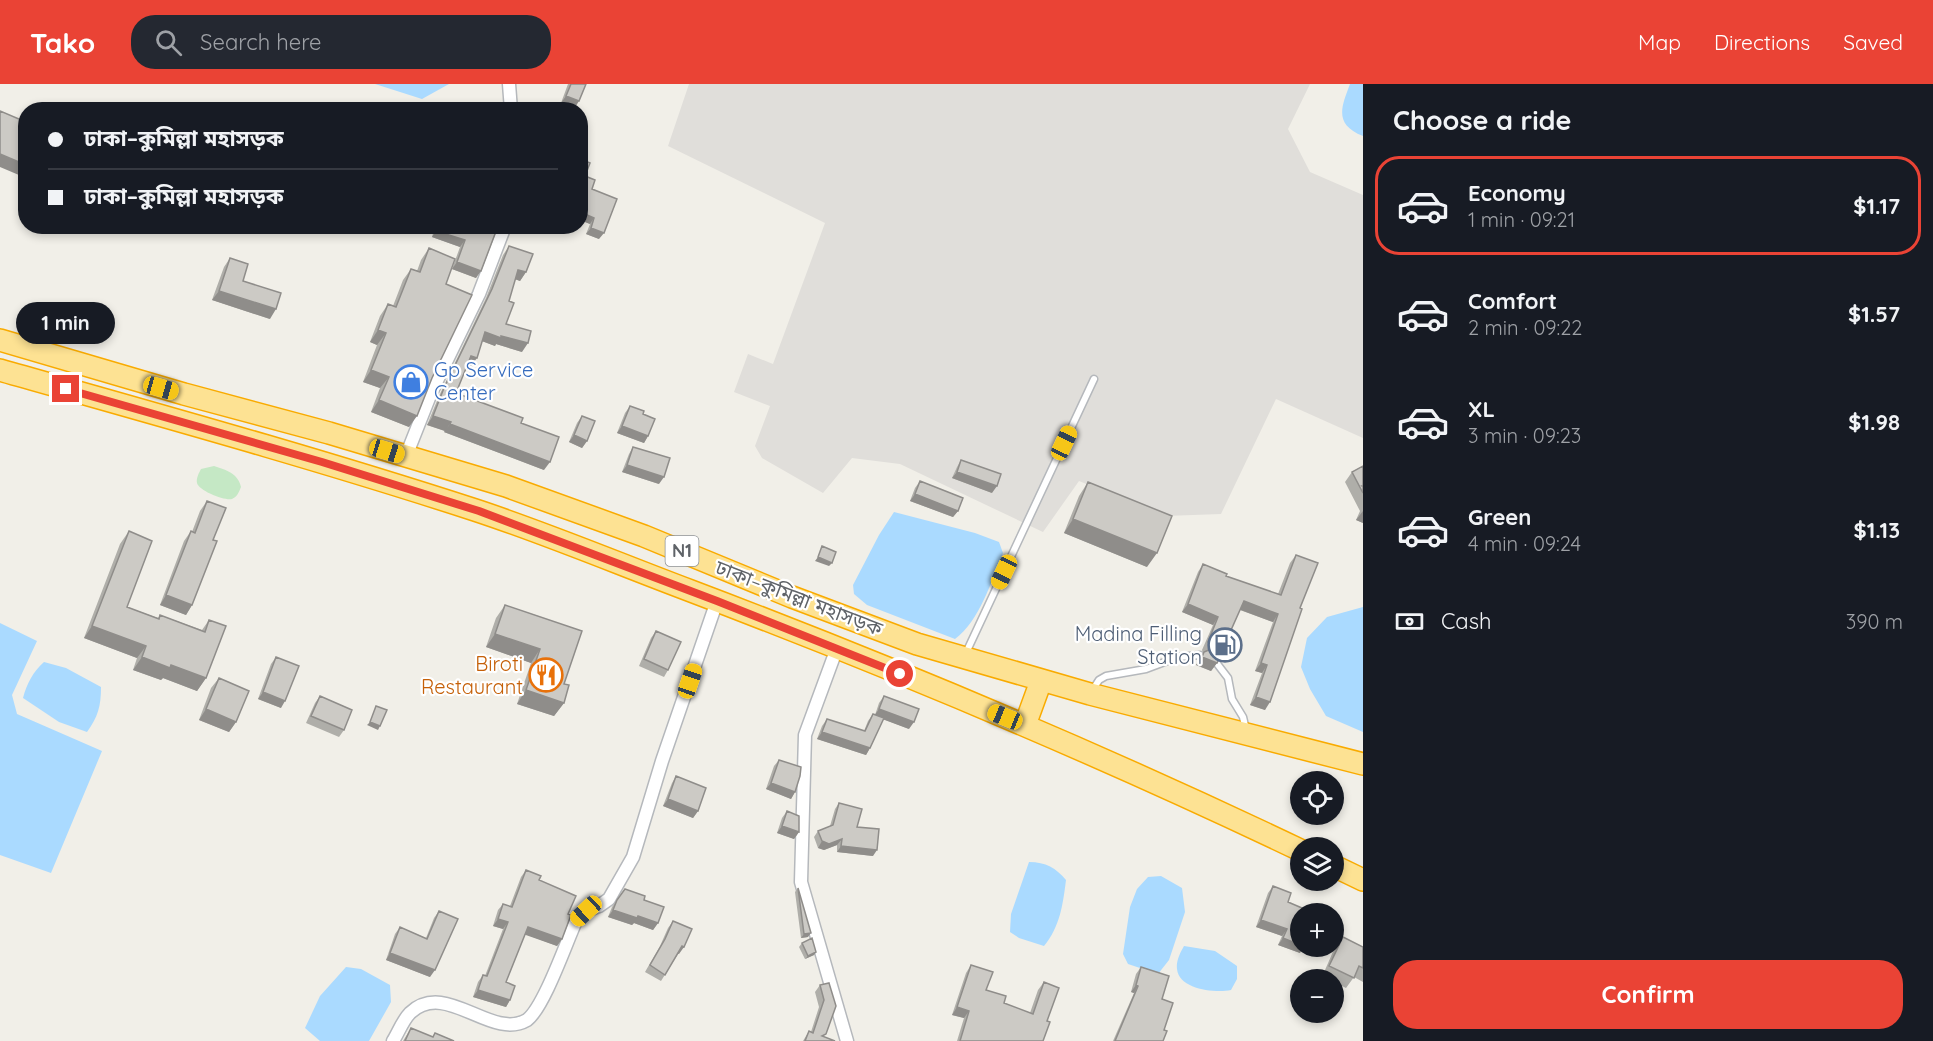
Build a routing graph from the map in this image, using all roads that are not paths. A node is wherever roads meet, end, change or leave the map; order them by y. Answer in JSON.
{"nodes":[{"id":1,"x":509,"y":84,"type":"edge"},
{"id":2,"x":510,"y":102,"type":"edge"},
{"id":3,"x":502,"y":234,"type":"edge"},
{"id":4,"x":0,"y":340,"type":"edge"},
{"id":5,"x":0,"y":370,"type":"edge"},
{"id":6,"x":1094,"y":379,"type":"dead end"},
{"id":7,"x":184,"y":394,"type":"junction"},
{"id":8,"x":177,"y":421,"type":"junction"},
{"id":9,"x":406,"y":456,"type":"junction"},
{"id":10,"x":717,"y":601,"type":"junction"},
{"id":11,"x":837,"y":648,"type":"junction"},
{"id":12,"x":1200,"y":655,"type":"edge"},
{"id":13,"x":964,"y":658,"type":"junction"},
{"id":14,"x":1215,"y":661,"type":"edge"},
{"id":15,"x":1041,"y":681,"type":"junction"},
{"id":16,"x":1090,"y":694,"type":"junction"},
{"id":17,"x":1025,"y":725,"type":"junction"},
{"id":18,"x":1246,"y":735,"type":"junction"},
{"id":19,"x":1363,"y":764,"type":"edge"},
{"id":20,"x":1290,"y":845,"type":"edge"},
{"id":21,"x":1344,"y":871,"type":"edge"},
{"id":22,"x":1363,"y":880,"type":"edge"},
{"id":23,"x":393,"y":1041,"type":"edge"},
{"id":24,"x":847,"y":1041,"type":"edge"}],
"edges":[{"from":1,"to":2,"type":"street"},
{"from":3,"to":9,"type":"street"},
{"from":4,"to":7,"type":"highway","name":"ঢাকা–কুমিল্লা মহাসড়ক","number":"N1"},
{"from":5,"to":8,"type":"highway","name":"ঢাকা–কুমিল্লা মহাসড়ক","number":"N1"},
{"from":6,"to":13,"type":"lane"},
{"from":7,"to":8,"type":"highway"},
{"from":7,"to":9,"type":"highway","name":"ঢাকা–কুমিল্লা মহাসড়ক","number":"N1"},
{"from":8,"to":10,"type":"highway","name":"ঢাকা–কুমিল্লা মহাসড়ক","number":"N1"},
{"from":9,"to":13,"type":"highway","name":"ঢাকা–কুমিল্লা মহাসড়ক","number":"N1"},
{"from":10,"to":11,"type":"highway","name":"ঢাকা–কুমিল্লা মহাসড়ক","number":"N1"},
{"from":10,"to":23,"type":"street"},
{"from":11,"to":17,"type":"highway","name":"ঢাকা–কুমিল্লা মহাসড়ক","number":"N1"},
{"from":11,"to":24,"type":"street"},
{"from":12,"to":16,"type":"lane"},
{"from":13,"to":15,"type":"highway","name":"ঢাকা–কুমিল্লা মহাসড়ক","number":"N1"},
{"from":14,"to":18,"type":"lane"},
{"from":15,"to":16,"type":"highway","name":"ঢাকা–কুমিল্লা মহাসড়ক","number":"N1"},
{"from":15,"to":17,"type":"highway"},
{"from":16,"to":18,"type":"highway","name":"ঢাকা–কুমিল্লা মহাসড়ক","number":"N1"},
{"from":17,"to":20,"type":"highway","name":"ঢাকা–কুমিল্লা মহাসড়ক","number":"N1"},
{"from":18,"to":19,"type":"highway","name":"ঢাকা–কুমিল্লা মহাসড়ক","number":"N1"},
{"from":21,"to":22,"type":"highway"}]}
